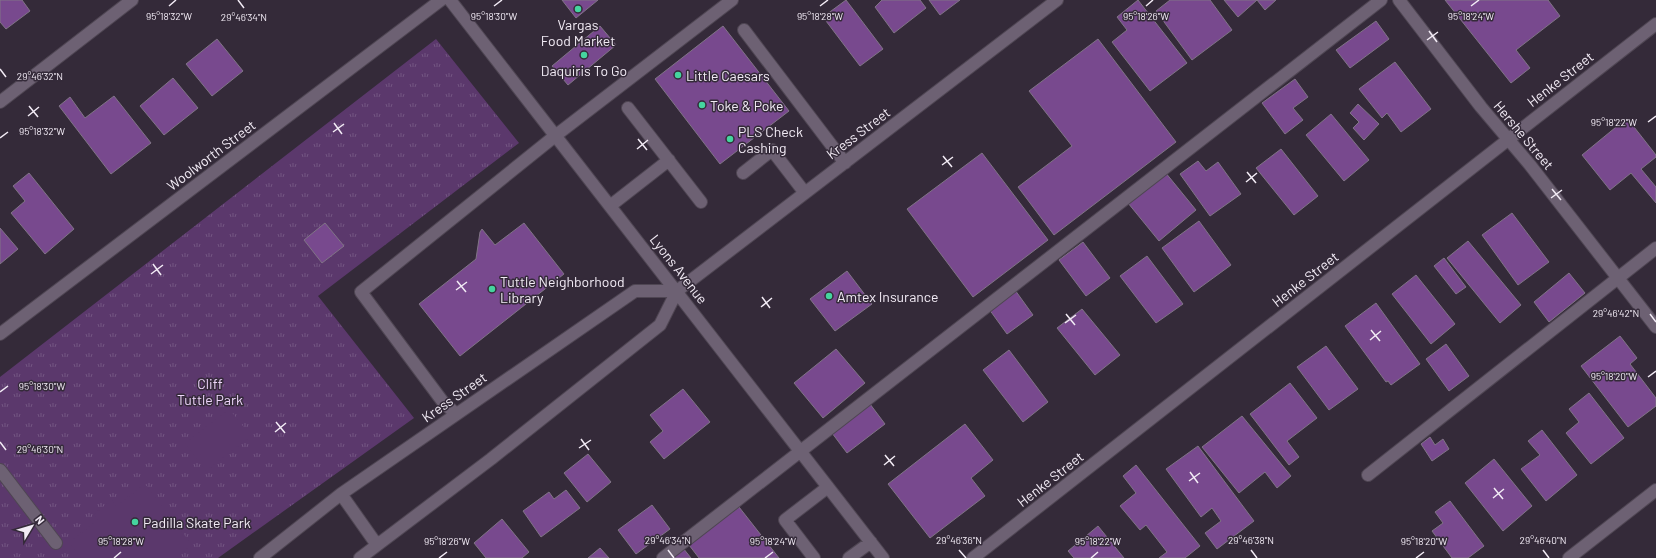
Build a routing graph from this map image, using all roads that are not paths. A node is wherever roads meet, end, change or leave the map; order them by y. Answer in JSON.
{"nodes":[{"id":1,"x":132,"y":0,"type":"edge"},
{"id":2,"x":441,"y":0,"type":"edge"},
{"id":3,"x":450,"y":0,"type":"edge"},
{"id":4,"x":732,"y":0,"type":"edge"},
{"id":5,"x":1057,"y":0,"type":"edge"},
{"id":6,"x":1381,"y":0,"type":"edge"},
{"id":7,"x":1399,"y":0,"type":"edge"},
{"id":8,"x":1656,"y":24,"type":"edge"},
{"id":9,"x":744,"y":30,"type":"dead end"},
{"id":10,"x":0,"y":102,"type":"edge"},
{"id":11,"x":628,"y":108,"type":"dead end"},
{"id":12,"x":555,"y":136,"type":"junction"},
{"id":13,"x":1508,"y":139,"type":"junction"},
{"id":14,"x":669,"y":160,"type":"junction"},
{"id":15,"x":845,"y":162,"type":"junction"},
{"id":16,"x":743,"y":173,"type":"dead end"},
{"id":17,"x":805,"y":193,"type":"junction"},
{"id":18,"x":701,"y":202,"type":"dead end"},
{"id":19,"x":610,"y":206,"type":"junction"},
{"id":20,"x":1656,"y":248,"type":"edge"},
{"id":21,"x":1618,"y":277,"type":"junction"},
{"id":22,"x":677,"y":291,"type":"junction"},
{"id":23,"x":1656,"y":327,"type":"edge"},
{"id":24,"x":0,"y":334,"type":"edge"},
{"id":25,"x":456,"y":414,"type":"junction"},
{"id":26,"x":800,"y":451,"type":"junction"},
{"id":27,"x":0,"y":470,"type":"edge"},
{"id":28,"x":1368,"y":475,"type":"dead end"},
{"id":29,"x":828,"y":486,"type":"junction"},
{"id":30,"x":1656,"y":490,"type":"edge"},
{"id":31,"x":341,"y":494,"type":"junction"},
{"id":32,"x":871,"y":542,"type":"junction"},
{"id":33,"x":56,"y":543,"type":"dead end"},
{"id":34,"x":377,"y":545,"type":"junction"},
{"id":35,"x":260,"y":558,"type":"edge"},
{"id":36,"x":360,"y":558,"type":"edge"},
{"id":37,"x":663,"y":558,"type":"edge"},
{"id":38,"x":814,"y":558,"type":"edge"},
{"id":39,"x":849,"y":558,"type":"edge"},
{"id":40,"x":883,"y":558,"type":"edge"},
{"id":41,"x":973,"y":558,"type":"edge"},
{"id":42,"x":1569,"y":558,"type":"edge"}],
"edges":[{"from":1,"to":10,"type":"street"},
{"from":2,"to":24,"type":"street","name":"Woolworth Street"},
{"from":3,"to":12,"type":"street","name":"Lyons Avenue"},
{"from":4,"to":12,"type":"street"},
{"from":5,"to":15,"type":"street","name":"Kress Street"},
{"from":6,"to":26,"type":"street"},
{"from":7,"to":13,"type":"street","name":"Hershe Street"},
{"from":8,"to":13,"type":"street","name":"Henke Street"},
{"from":9,"to":15,"type":"street"},
{"from":11,"to":14,"type":"street"},
{"from":12,"to":19,"type":"street","name":"Lyons Avenue"},
{"from":12,"to":25,"type":"street"},
{"from":13,"to":21,"type":"street","name":"Hershe Street"},
{"from":13,"to":41,"type":"street","name":"Henke Street"},
{"from":14,"to":18,"type":"street"},
{"from":14,"to":19,"type":"street"},
{"from":15,"to":17,"type":"street","name":"Kress Street"},
{"from":16,"to":17,"type":"street"},
{"from":17,"to":22,"type":"street","name":"Kress Street"},
{"from":19,"to":22,"type":"street","name":"Lyons Avenue"},
{"from":20,"to":21,"type":"street"},
{"from":21,"to":23,"type":"street","name":"Hershe Street"},
{"from":21,"to":28,"type":"street"},
{"from":22,"to":25,"type":"street","name":"Kress Street"},
{"from":22,"to":26,"type":"street","name":"Lyons Avenue"},
{"from":22,"to":34,"type":"street","name":"Kress Street"},
{"from":25,"to":31,"type":"street","name":"Kress Street"},
{"from":26,"to":29,"type":"street","name":"Lyons Avenue"},
{"from":26,"to":37,"type":"street"},
{"from":27,"to":33,"type":"street"},
{"from":29,"to":32,"type":"street","name":"Lyons Avenue"},
{"from":29,"to":38,"type":"street"},
{"from":30,"to":42,"type":"street"},
{"from":31,"to":34,"type":"street"},
{"from":31,"to":35,"type":"street","name":"Kress Street"},
{"from":32,"to":39,"type":"street"},
{"from":32,"to":40,"type":"street","name":"Lyons Avenue"},
{"from":34,"to":36,"type":"street","name":"Kress Street"}]}
